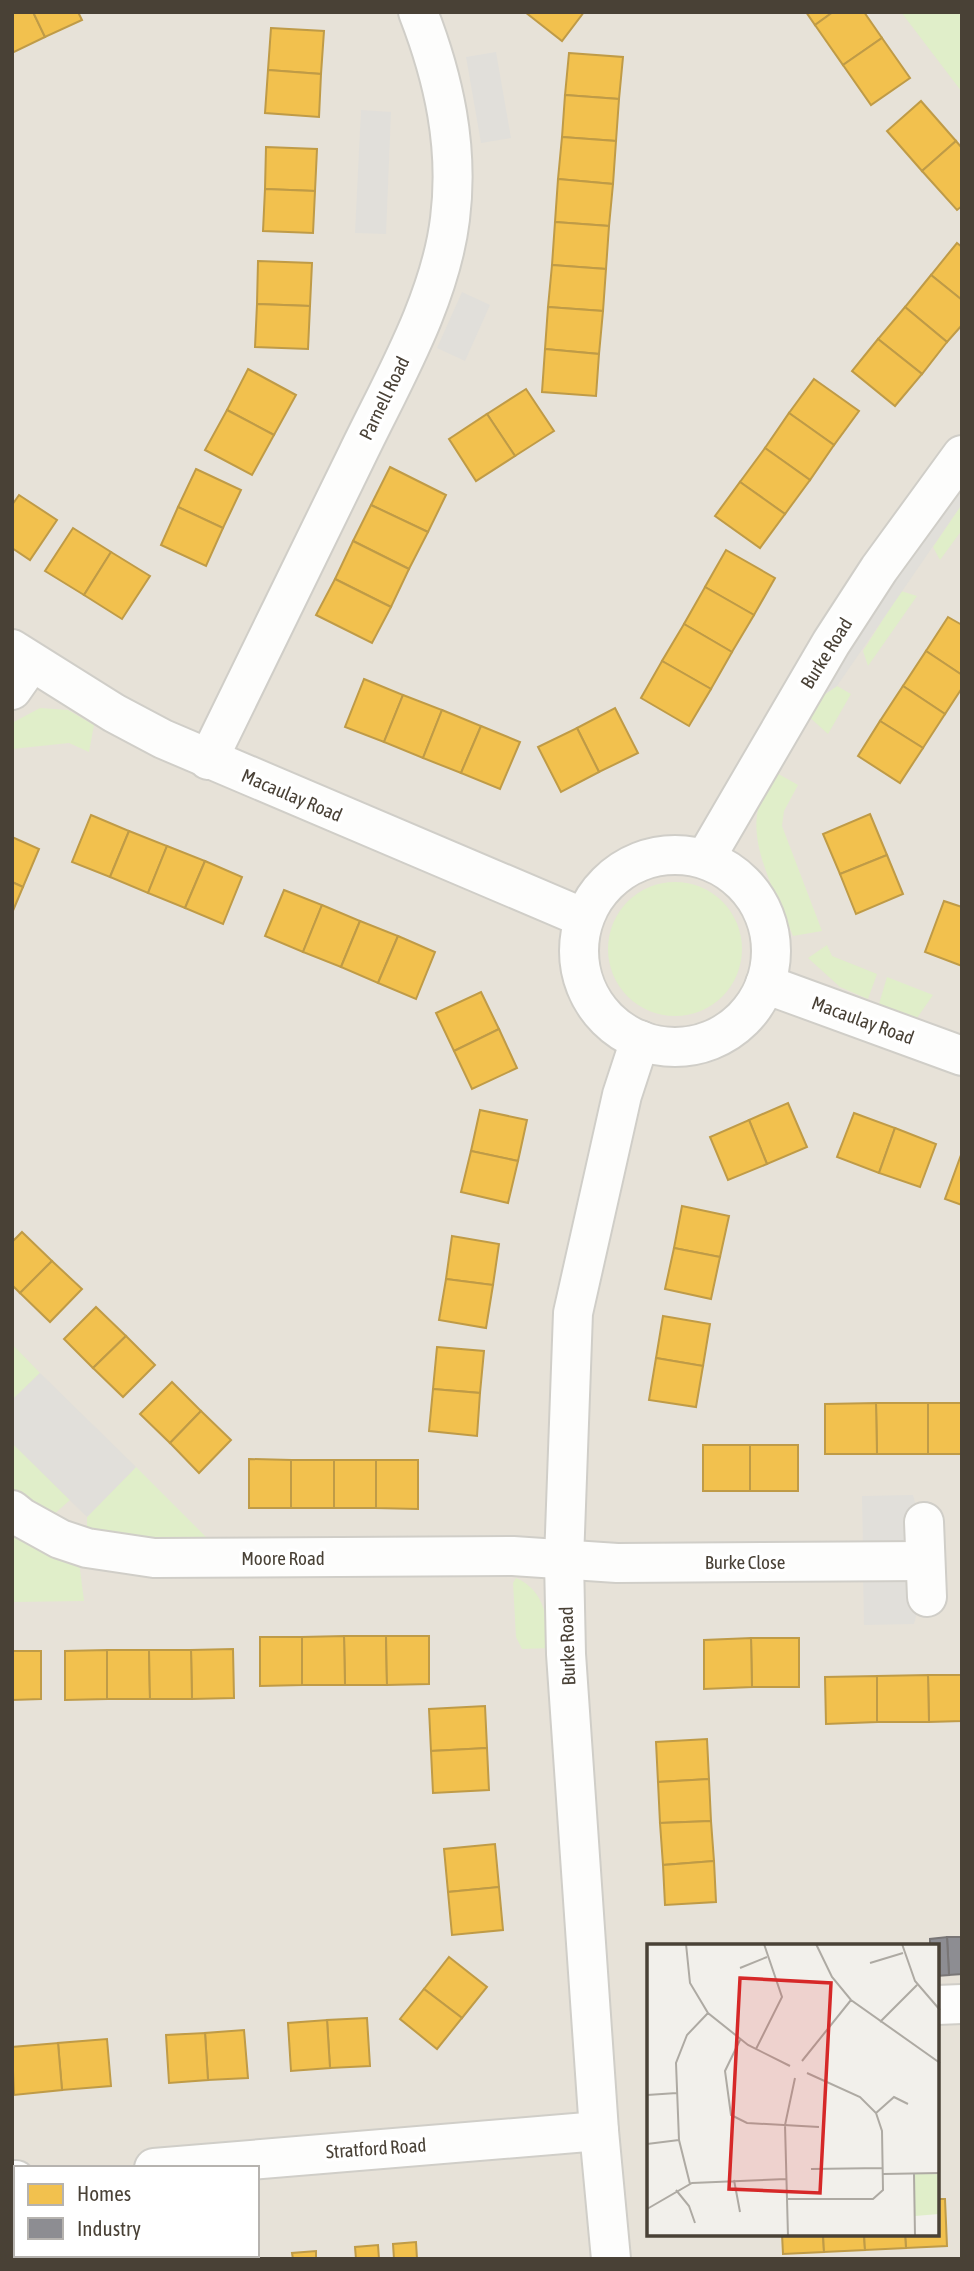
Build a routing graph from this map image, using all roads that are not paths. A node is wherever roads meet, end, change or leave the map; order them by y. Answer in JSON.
{"nodes":[{"id":1,"x":418,"y":12,"type":"edge"},
{"id":2,"x":962,"y":455,"type":"edge"},
{"id":3,"x":18,"y":667,"type":"edge"},
{"id":4,"x":208,"y":760,"type":"junction"},
{"id":5,"x":705,"y":859,"type":"junction"},
{"id":6,"x":584,"y":918,"type":"junction"},
{"id":7,"x":765,"y":984,"type":"junction"},
{"id":8,"x":640,"y":1040,"type":"junction"},
{"id":9,"x":962,"y":1056,"type":"edge"},
{"id":10,"x":12,"y":1510,"type":"edge"},
{"id":11,"x":924,"y":1522,"type":"dead end"},
{"id":12,"x":564,"y":1560,"type":"junction"},
{"id":13,"x":962,"y":2004,"type":"edge"},
{"id":14,"x":939,"y":2005,"type":"edge"},
{"id":15,"x":599,"y":2131,"type":"junction"},
{"id":16,"x":178,"y":2166,"type":"edge"},
{"id":17,"x":611,"y":2259,"type":"edge"}],
"edges":[{"from":1,"to":4,"type":"street","name":"Parnell Road"},
{"from":2,"to":5,"type":"street","name":"Burke Road"},
{"from":3,"to":4,"type":"street","name":"Macaulay Road"},
{"from":4,"to":6,"type":"street","name":"Macaulay Road"},
{"from":5,"to":6,"type":"street"},
{"from":5,"to":7,"type":"street"},
{"from":6,"to":8,"type":"street"},
{"from":7,"to":8,"type":"street"},
{"from":7,"to":9,"type":"street","name":"Macaulay Road"},
{"from":8,"to":12,"type":"street","name":"Burke Road"},
{"from":10,"to":12,"type":"street","name":"Moore Road"},
{"from":11,"to":12,"type":"street","name":"Burke Close"},
{"from":12,"to":15,"type":"street","name":"Burke Road"},
{"from":13,"to":14,"type":"street"},
{"from":15,"to":16,"type":"street","name":"Stratford Road"},
{"from":15,"to":17,"type":"street","name":"Burke Road"}]}
